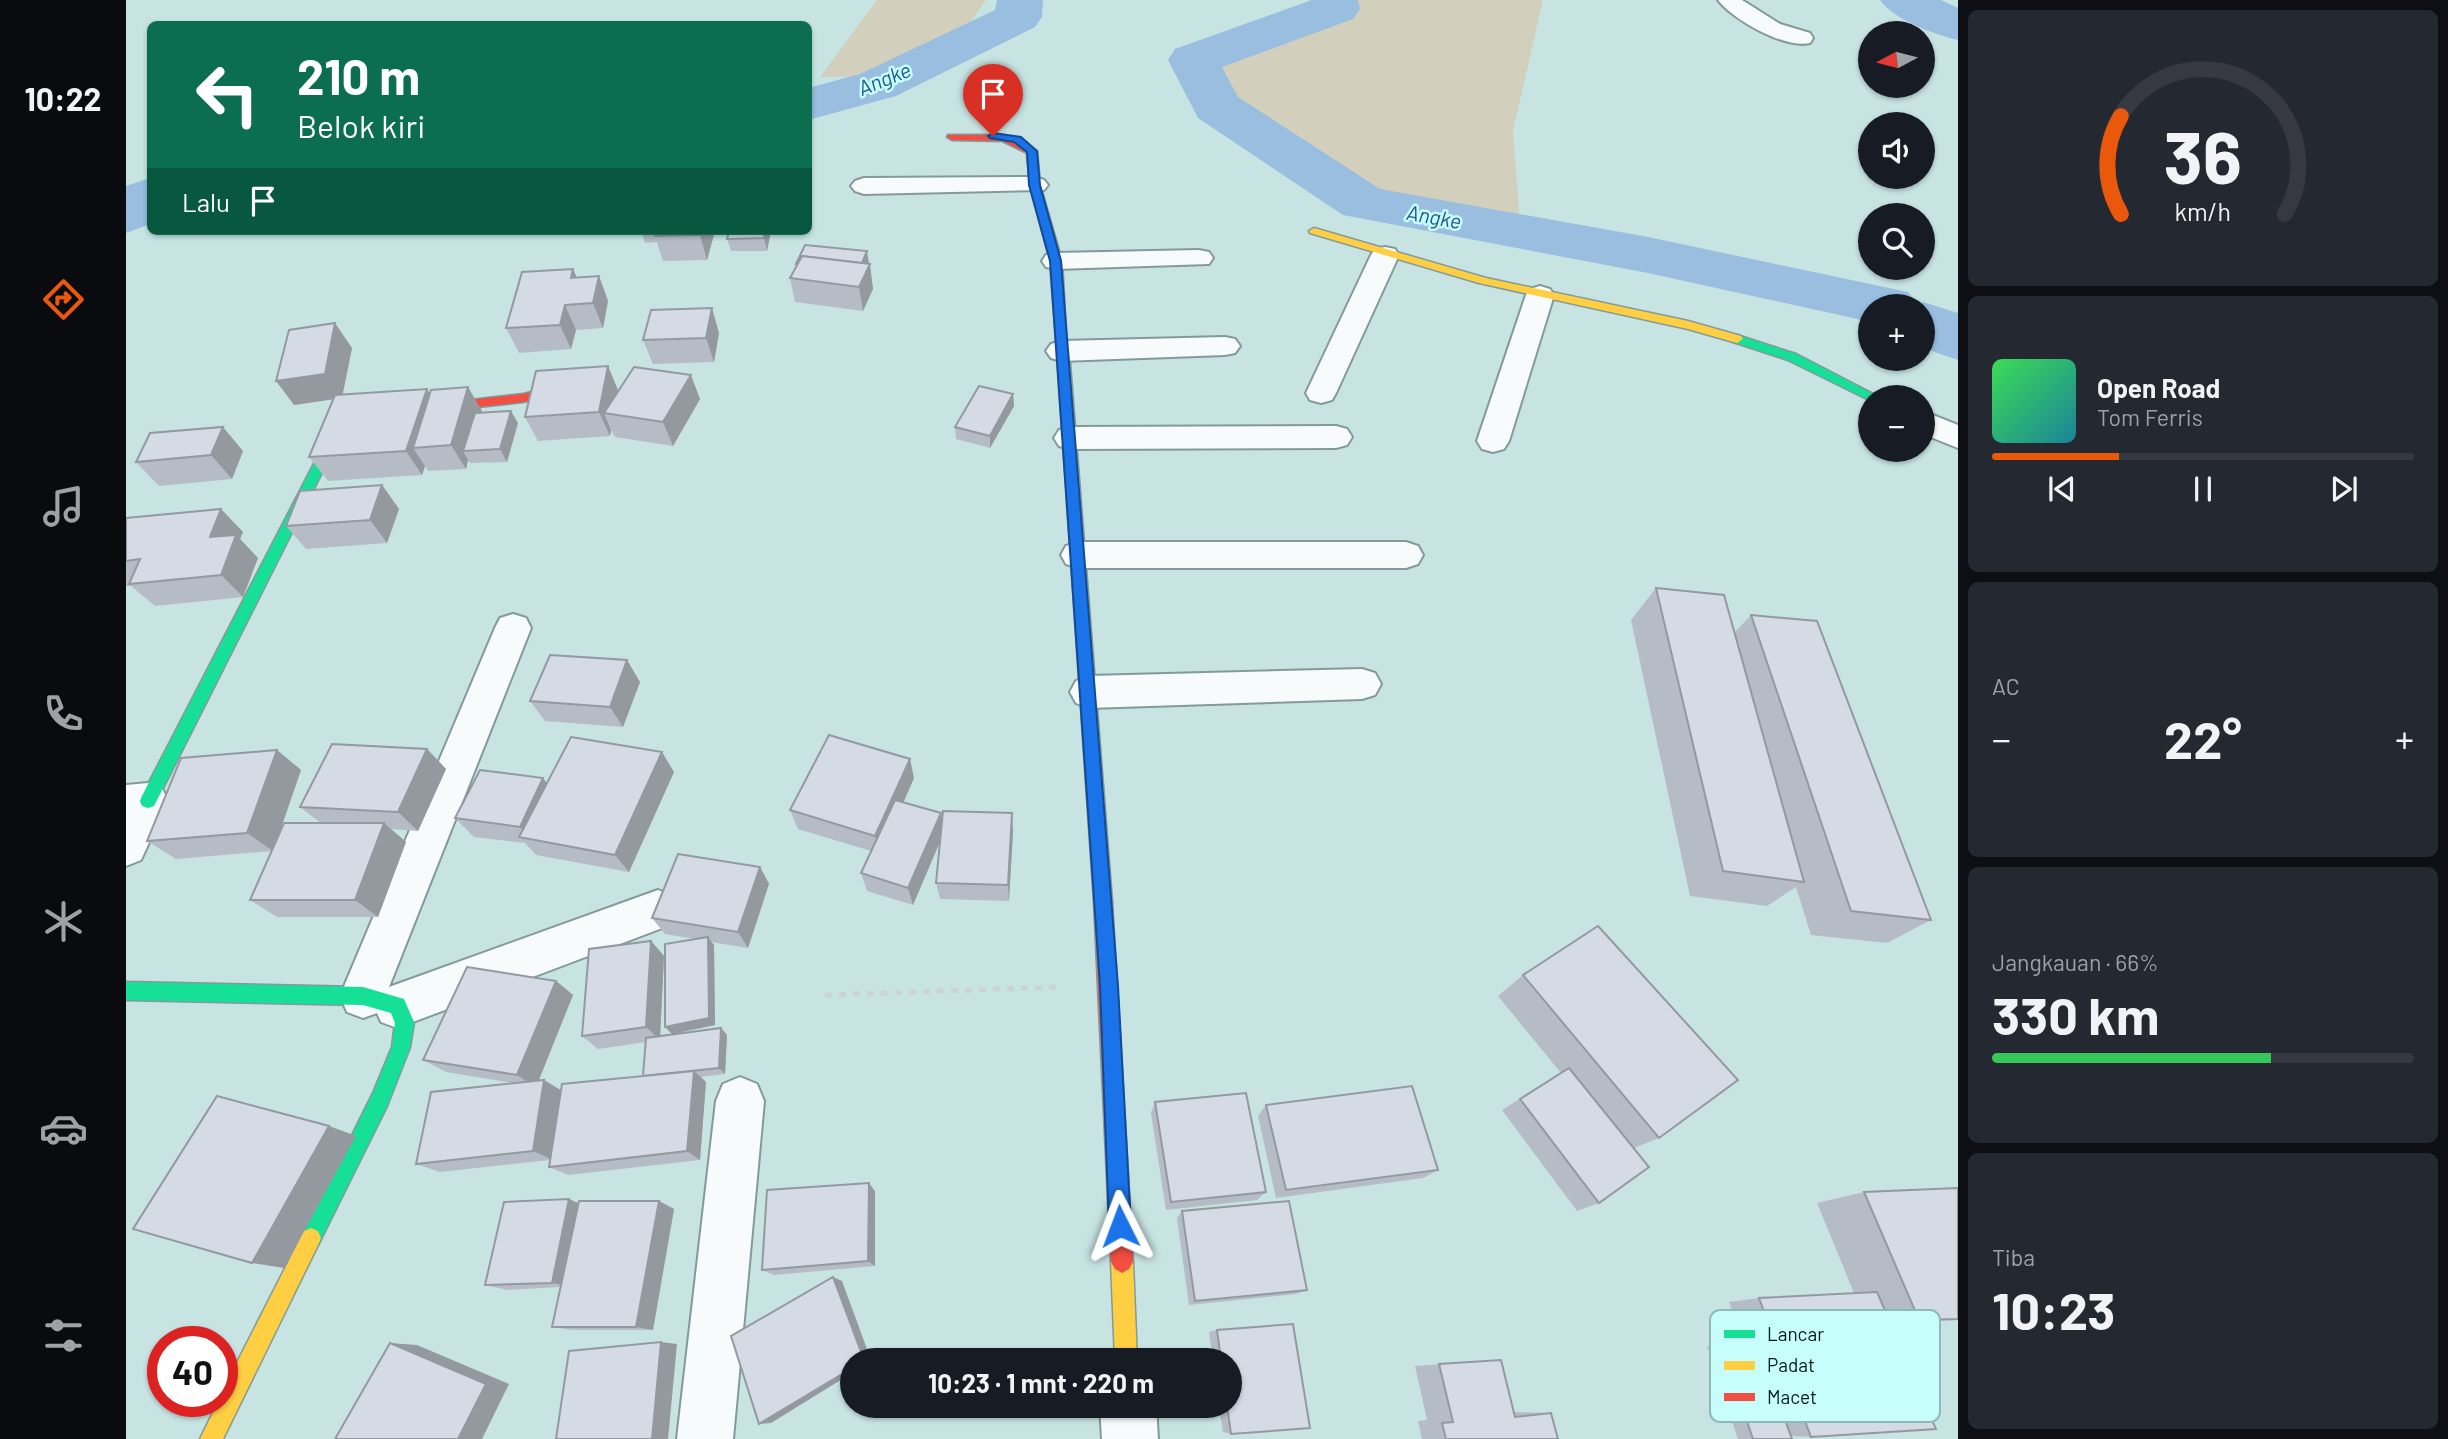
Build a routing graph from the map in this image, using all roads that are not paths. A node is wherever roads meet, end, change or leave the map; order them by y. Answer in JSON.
{"nodes":[{"id":1,"x":1729,"y":0,"type":"edge"},
{"id":2,"x":1802,"y":38,"type":"dead end"},
{"id":3,"x":952,"y":137,"type":"dead end"},
{"id":4,"x":1035,"y":185,"type":"junction"},
{"id":5,"x":864,"y":186,"type":"dead end"},
{"id":6,"x":1314,"y":231,"type":"dead end"},
{"id":7,"x":1385,"y":255,"type":"junction"},
{"id":8,"x":1199,"y":258,"type":"dead end"},
{"id":9,"x":1056,"y":261,"type":"junction"},
{"id":10,"x":1540,"y":295,"type":"junction"},
{"id":11,"x":1225,"y":346,"type":"dead end"},
{"id":12,"x":1060,"y":351,"type":"junction"},
{"id":13,"x":600,"y":380,"type":"edge"},
{"id":14,"x":1858,"y":390,"type":"edge"},
{"id":15,"x":1321,"y":393,"type":"dead end"},
{"id":16,"x":409,"y":410,"type":"edge"},
{"id":17,"x":359,"y":415,"type":"edge"},
{"id":18,"x":1935,"y":427,"type":"edge"},
{"id":19,"x":1336,"y":437,"type":"dead end"},
{"id":20,"x":1958,"y":437,"type":"edge"},
{"id":21,"x":1070,"y":438,"type":"junction"},
{"id":22,"x":1493,"y":441,"type":"dead end"},
{"id":23,"x":1077,"y":555,"type":"junction"},
{"id":24,"x":1406,"y":555,"type":"dead end"},
{"id":25,"x":513,"y":628,"type":"dead end"},
{"id":26,"x":1362,"y":684,"type":"dead end"},
{"id":27,"x":1089,"y":692,"type":"junction"},
{"id":28,"x":137,"y":802,"type":"edge"},
{"id":29,"x":126,"y":847,"type":"edge"},
{"id":30,"x":658,"y":910,"type":"edge"},
{"id":31,"x":126,"y":991,"type":"edge"},
{"id":32,"x":380,"y":1001,"type":"junction"},
{"id":33,"x":740,"y":1101,"type":"dead end"},
{"id":34,"x":1125,"y":1348,"type":"edge"},
{"id":35,"x":1129,"y":1418,"type":"edge"},
{"id":36,"x":211,"y":1439,"type":"edge"},
{"id":37,"x":705,"y":1439,"type":"edge"},
{"id":38,"x":1130,"y":1439,"type":"edge"}],
"edges":[{"from":1,"to":2,"type":"street"},
{"from":3,"to":4,"type":"street"},
{"from":4,"to":5,"type":"street"},
{"from":4,"to":9,"type":"street"},
{"from":6,"to":7,"type":"street"},
{"from":7,"to":10,"type":"street"},
{"from":7,"to":15,"type":"street"},
{"from":8,"to":9,"type":"street"},
{"from":9,"to":12,"type":"street"},
{"from":10,"to":14,"type":"street"},
{"from":10,"to":22,"type":"street"},
{"from":11,"to":12,"type":"street"},
{"from":12,"to":21,"type":"street"},
{"from":13,"to":16,"type":"street"},
{"from":17,"to":28,"type":"street"},
{"from":18,"to":20,"type":"street"},
{"from":19,"to":21,"type":"street"},
{"from":21,"to":23,"type":"street"},
{"from":23,"to":24,"type":"street"},
{"from":23,"to":27,"type":"street"},
{"from":25,"to":32,"type":"street"},
{"from":26,"to":27,"type":"street"},
{"from":27,"to":34,"type":"street"},
{"from":28,"to":29,"type":"street"},
{"from":30,"to":32,"type":"street"},
{"from":31,"to":32,"type":"street"},
{"from":32,"to":36,"type":"street"},
{"from":33,"to":37,"type":"street"},
{"from":35,"to":38,"type":"street"}]}
